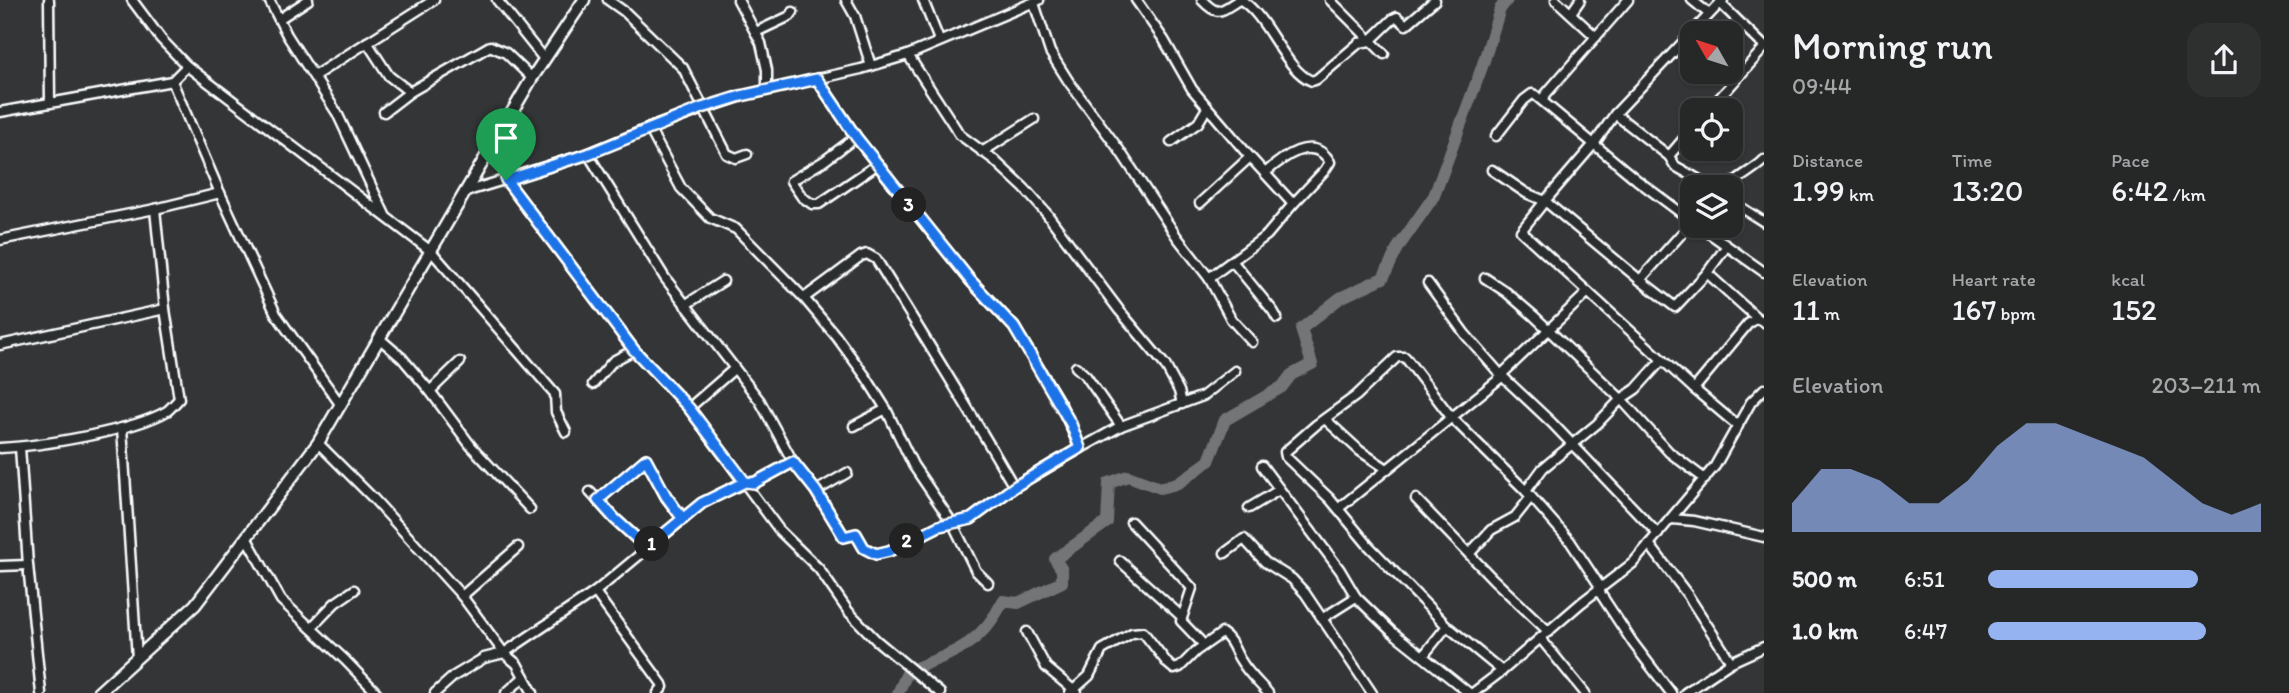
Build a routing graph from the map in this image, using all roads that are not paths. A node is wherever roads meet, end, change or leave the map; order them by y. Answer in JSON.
{"nodes":[{"id":1,"x":49,"y":0,"type":"edge"},
{"id":2,"x":132,"y":0,"type":"edge"},
{"id":3,"x":269,"y":0,"type":"edge"},
{"id":4,"x":308,"y":0,"type":"edge"},
{"id":5,"x":434,"y":0,"type":"edge"},
{"id":6,"x":497,"y":0,"type":"edge"},
{"id":7,"x":584,"y":0,"type":"edge"},
{"id":8,"x":608,"y":0,"type":"edge"},
{"id":9,"x":738,"y":0,"type":"edge"},
{"id":10,"x":846,"y":0,"type":"edge"},
{"id":11,"x":923,"y":0,"type":"edge"},
{"id":12,"x":1015,"y":0,"type":"edge"},
{"id":13,"x":1136,"y":0,"type":"edge"},
{"id":14,"x":1202,"y":0,"type":"edge"},
{"id":15,"x":1240,"y":0,"type":"edge"},
{"id":16,"x":1330,"y":0,"type":"edge"},
{"id":17,"x":1435,"y":0,"type":"edge"},
{"id":18,"x":1556,"y":0,"type":"edge"},
{"id":19,"x":1580,"y":0,"type":"edge"},
{"id":20,"x":1629,"y":0,"type":"edge"},
{"id":21,"x":1692,"y":0,"type":"edge"},
{"id":22,"x":1037,"y":1,"type":"edge"},
{"id":23,"x":1722,"y":1,"type":"edge"},
{"id":24,"x":1020,"y":9,"type":"junction"},
{"id":25,"x":793,"y":12,"type":"dead end"},
{"id":26,"x":1571,"y":13,"type":"junction"},
{"id":27,"x":1709,"y":14,"type":"junction"},
{"id":28,"x":279,"y":19,"type":"junction"},
{"id":29,"x":756,"y":32,"type":"junction"},
{"id":30,"x":1596,"y":37,"type":"junction"},
{"id":31,"x":939,"y":40,"type":"junction"},
{"id":32,"x":1370,"y":41,"type":"junction"},
{"id":33,"x":367,"y":42,"type":"junction"},
{"id":34,"x":1764,"y":47,"type":"edge"},
{"id":35,"x":1384,"y":54,"type":"dead end"},
{"id":36,"x":908,"y":55,"type":"junction"},
{"id":37,"x":544,"y":59,"type":"junction"},
{"id":38,"x":187,"y":66,"type":"junction"},
{"id":39,"x":871,"y":66,"type":"junction"},
{"id":40,"x":314,"y":76,"type":"junction"},
{"id":41,"x":532,"y":78,"type":"junction"},
{"id":42,"x":817,"y":79,"type":"junction"},
{"id":43,"x":172,"y":81,"type":"junction"},
{"id":44,"x":767,"y":90,"type":"junction"},
{"id":45,"x":410,"y":92,"type":"junction"},
{"id":46,"x":1719,"y":98,"type":"edge"},
{"id":47,"x":1543,"y":100,"type":"junction"},
{"id":48,"x":50,"y":103,"type":"junction"},
{"id":49,"x":702,"y":108,"type":"junction"},
{"id":50,"x":1207,"y":108,"type":"junction"},
{"id":51,"x":384,"y":111,"type":"dead end"},
{"id":52,"x":0,"y":112,"type":"edge"},
{"id":53,"x":1615,"y":114,"type":"junction"},
{"id":54,"x":1034,"y":119,"type":"dead end"},
{"id":55,"x":649,"y":128,"type":"junction"},
{"id":56,"x":1496,"y":136,"type":"dead end"},
{"id":57,"x":856,"y":137,"type":"junction"},
{"id":58,"x":1171,"y":142,"type":"dead end"},
{"id":59,"x":1594,"y":144,"type":"junction"},
{"id":60,"x":1680,"y":144,"type":"edge"},
{"id":61,"x":982,"y":152,"type":"junction"},
{"id":62,"x":747,"y":153,"type":"dead end"},
{"id":63,"x":588,"y":154,"type":"junction"},
{"id":64,"x":1669,"y":156,"type":"junction"},
{"id":65,"x":1250,"y":157,"type":"junction"},
{"id":66,"x":1764,"y":160,"type":"edge"},
{"id":67,"x":878,"y":164,"type":"junction"},
{"id":68,"x":1492,"y":170,"type":"dead end"},
{"id":69,"x":1265,"y":173,"type":"junction"},
{"id":70,"x":1691,"y":175,"type":"edge"},
{"id":71,"x":1743,"y":176,"type":"edge"},
{"id":72,"x":506,"y":180,"type":"junction"},
{"id":73,"x":468,"y":191,"type":"junction"},
{"id":74,"x":220,"y":194,"type":"junction"},
{"id":75,"x":1545,"y":201,"type":"junction"},
{"id":76,"x":1200,"y":203,"type":"dead end"},
{"id":77,"x":1293,"y":204,"type":"junction"},
{"id":78,"x":155,"y":209,"type":"junction"},
{"id":79,"x":1743,"y":209,"type":"edge"},
{"id":80,"x":1680,"y":212,"type":"edge"},
{"id":81,"x":387,"y":218,"type":"junction"},
{"id":82,"x":1764,"y":222,"type":"edge"},
{"id":83,"x":1680,"y":235,"type":"edge"},
{"id":84,"x":1714,"y":238,"type":"edge"},
{"id":85,"x":0,"y":240,"type":"edge"},
{"id":86,"x":1726,"y":247,"type":"junction"},
{"id":87,"x":432,"y":252,"type":"junction"},
{"id":88,"x":1233,"y":262,"type":"junction"},
{"id":89,"x":1764,"y":272,"type":"edge"},
{"id":90,"x":1707,"y":274,"type":"junction"},
{"id":91,"x":1209,"y":278,"type":"junction"},
{"id":92,"x":1485,"y":278,"type":"dead end"},
{"id":93,"x":1640,"y":280,"type":"junction"},
{"id":94,"x":723,"y":281,"type":"dead end"},
{"id":95,"x":1428,"y":283,"type":"dead end"},
{"id":96,"x":1588,"y":292,"type":"junction"},
{"id":97,"x":804,"y":299,"type":"junction"},
{"id":98,"x":685,"y":305,"type":"junction"},
{"id":99,"x":165,"y":309,"type":"junction"},
{"id":100,"x":1277,"y":318,"type":"dead end"},
{"id":101,"x":1760,"y":320,"type":"edge"},
{"id":102,"x":1548,"y":330,"type":"junction"},
{"id":103,"x":379,"y":338,"type":"junction"},
{"id":104,"x":1252,"y":342,"type":"dead end"},
{"id":105,"x":0,"y":345,"type":"edge"},
{"id":106,"x":634,"y":350,"type":"junction"},
{"id":107,"x":1662,"y":360,"type":"junction"},
{"id":108,"x":460,"y":362,"type":"dead end"},
{"id":109,"x":1076,"y":368,"type":"dead end"},
{"id":110,"x":734,"y":369,"type":"junction"},
{"id":111,"x":1235,"y":371,"type":"dead end"},
{"id":112,"x":1502,"y":375,"type":"junction"},
{"id":113,"x":593,"y":384,"type":"dead end"},
{"id":114,"x":1694,"y":389,"type":"junction"},
{"id":115,"x":1764,"y":389,"type":"edge"},
{"id":116,"x":430,"y":391,"type":"junction"},
{"id":117,"x":1621,"y":399,"type":"junction"},
{"id":118,"x":340,"y":404,"type":"junction"},
{"id":119,"x":1182,"y":404,"type":"junction"},
{"id":120,"x":689,"y":408,"type":"junction"},
{"id":121,"x":886,"y":409,"type":"junction"},
{"id":122,"x":1451,"y":417,"type":"junction"},
{"id":123,"x":1325,"y":419,"type":"junction"},
{"id":124,"x":1738,"y":425,"type":"junction"},
{"id":125,"x":854,"y":426,"type":"dead end"},
{"id":126,"x":1121,"y":426,"type":"junction"},
{"id":127,"x":122,"y":428,"type":"junction"},
{"id":128,"x":566,"y":432,"type":"dead end"},
{"id":129,"x":318,"y":443,"type":"junction"},
{"id":130,"x":1572,"y":445,"type":"junction"},
{"id":131,"x":20,"y":447,"type":"junction"},
{"id":132,"x":0,"y":448,"type":"edge"},
{"id":133,"x":1080,"y":448,"type":"junction"},
{"id":134,"x":1372,"y":461,"type":"junction"},
{"id":135,"x":793,"y":462,"type":"junction"},
{"id":136,"x":1262,"y":466,"type":"dead end"},
{"id":137,"x":1387,"y":469,"type":"junction"},
{"id":138,"x":847,"y":473,"type":"dead end"},
{"id":139,"x":1376,"y":478,"type":"junction"},
{"id":140,"x":1705,"y":479,"type":"junction"},
{"id":141,"x":745,"y":482,"type":"junction"},
{"id":142,"x":1014,"y":487,"type":"junction"},
{"id":143,"x":1279,"y":489,"type":"junction"},
{"id":144,"x":816,"y":491,"type":"junction"},
{"id":145,"x":590,"y":492,"type":"dead end"},
{"id":146,"x":1528,"y":494,"type":"junction"},
{"id":147,"x":1416,"y":499,"type":"dead end"},
{"id":148,"x":598,"y":500,"type":"junction"},
{"id":149,"x":1249,"y":508,"type":"dead end"},
{"id":150,"x":1339,"y":508,"type":"junction"},
{"id":151,"x":530,"y":509,"type":"dead end"},
{"id":152,"x":683,"y":519,"type":"junction"},
{"id":153,"x":1672,"y":519,"type":"junction"},
{"id":154,"x":1130,"y":522,"type":"dead end"},
{"id":155,"x":953,"y":524,"type":"junction"},
{"id":156,"x":1658,"y":534,"type":"junction"},
{"id":157,"x":1764,"y":537,"type":"edge"},
{"id":158,"x":247,"y":539,"type":"junction"},
{"id":159,"x":1649,"y":544,"type":"junction"},
{"id":160,"x":518,"y":547,"type":"dead end"},
{"id":161,"x":647,"y":548,"type":"junction"},
{"id":162,"x":1225,"y":553,"type":"dead end"},
{"id":163,"x":1469,"y":554,"type":"junction"},
{"id":164,"x":1120,"y":561,"type":"dead end"},
{"id":165,"x":28,"y":565,"type":"junction"},
{"id":166,"x":0,"y":566,"type":"edge"},
{"id":167,"x":988,"y":583,"type":"dead end"},
{"id":168,"x":1600,"y":589,"type":"junction"},
{"id":169,"x":354,"y":590,"type":"dead end"},
{"id":170,"x":596,"y":592,"type":"junction"},
{"id":171,"x":462,"y":596,"type":"junction"},
{"id":172,"x":1356,"y":597,"type":"junction"},
{"id":173,"x":1181,"y":616,"type":"junction"},
{"id":174,"x":1323,"y":618,"type":"junction"},
{"id":175,"x":1447,"y":626,"type":"junction"},
{"id":176,"x":311,"y":628,"type":"junction"},
{"id":177,"x":1027,"y":632,"type":"dead end"},
{"id":178,"x":1549,"y":632,"type":"junction"},
{"id":179,"x":1541,"y":639,"type":"junction"},
{"id":180,"x":1204,"y":645,"type":"junction"},
{"id":181,"x":1764,"y":646,"type":"edge"},
{"id":182,"x":504,"y":653,"type":"junction"},
{"id":183,"x":1423,"y":656,"type":"junction"},
{"id":184,"x":137,"y":658,"type":"junction"},
{"id":185,"x":1731,"y":662,"type":"junction"},
{"id":186,"x":1502,"y":671,"type":"junction"},
{"id":187,"x":524,"y":677,"type":"junction"},
{"id":188,"x":1074,"y":692,"type":"edge"},
{"id":189,"x":41,"y":693,"type":"edge"},
{"id":190,"x":98,"y":693,"type":"edge"},
{"id":191,"x":376,"y":693,"type":"edge"},
{"id":192,"x":435,"y":693,"type":"edge"},
{"id":193,"x":506,"y":693,"type":"edge"},
{"id":194,"x":533,"y":693,"type":"edge"},
{"id":195,"x":658,"y":693,"type":"edge"},
{"id":196,"x":940,"y":693,"type":"edge"},
{"id":197,"x":1268,"y":693,"type":"edge"},
{"id":198,"x":1373,"y":693,"type":"edge"},
{"id":199,"x":1471,"y":693,"type":"edge"},
{"id":200,"x":1585,"y":693,"type":"edge"},
{"id":201,"x":1671,"y":693,"type":"edge"},
{"id":202,"x":1685,"y":693,"type":"edge"}],
"edges":[{"from":1,"to":48,"type":"street"},
{"from":2,"to":38,"type":"street"},
{"from":3,"to":28,"type":"street"},
{"from":4,"to":28,"type":"street"},
{"from":5,"to":33,"type":"street"},
{"from":6,"to":37,"type":"street"},
{"from":7,"to":37,"type":"street"},
{"from":8,"to":49,"type":"street"},
{"from":9,"to":29,"type":"street"},
{"from":10,"to":39,"type":"street"},
{"from":11,"to":31,"type":"street"},
{"from":12,"to":24,"type":"street"},
{"from":13,"to":50,"type":"street"},
{"from":14,"to":15,"type":"street"},
{"from":15,"to":32,"type":"street"},
{"from":16,"to":32,"type":"street"},
{"from":17,"to":32,"type":"street"},
{"from":18,"to":26,"type":"street"},
{"from":19,"to":26,"type":"street"},
{"from":20,"to":30,"type":"street"},
{"from":21,"to":27,"type":"street"},
{"from":22,"to":24,"type":"street"},
{"from":22,"to":91,"type":"street"},
{"from":23,"to":27,"type":"street"},
{"from":23,"to":34,"type":"street"},
{"from":24,"to":31,"type":"street"},
{"from":25,"to":29,"type":"street"},
{"from":26,"to":30,"type":"street"},
{"from":27,"to":53,"type":"street"},
{"from":28,"to":40,"type":"street"},
{"from":29,"to":44,"type":"street"},
{"from":30,"to":47,"type":"street"},
{"from":31,"to":36,"type":"street"},
{"from":32,"to":35,"type":"street"},
{"from":33,"to":40,"type":"street"},
{"from":33,"to":45,"type":"street"},
{"from":34,"to":46,"type":"street"},
{"from":36,"to":39,"type":"street"},
{"from":36,"to":61,"type":"street"},
{"from":37,"to":41,"type":"street"},
{"from":38,"to":43,"type":"street"},
{"from":38,"to":81,"type":"street"},
{"from":39,"to":42,"type":"street"},
{"from":40,"to":81,"type":"street"},
{"from":41,"to":45,"type":"street"},
{"from":41,"to":73,"type":"street"},
{"from":42,"to":44,"type":"street"},
{"from":42,"to":57,"type":"street"},
{"from":43,"to":48,"type":"street"},
{"from":43,"to":74,"type":"street"},
{"from":44,"to":49,"type":"street"},
{"from":45,"to":51,"type":"street"},
{"from":47,"to":56,"type":"street"},
{"from":47,"to":59,"type":"street"},
{"from":48,"to":52,"type":"street"},
{"from":49,"to":55,"type":"street"},
{"from":49,"to":62,"type":"street"},
{"from":50,"to":58,"type":"street"},
{"from":50,"to":65,"type":"street"},
{"from":53,"to":59,"type":"street"},
{"from":53,"to":64,"type":"street"},
{"from":54,"to":61,"type":"street"},
{"from":55,"to":63,"type":"street"},
{"from":55,"to":97,"type":"street"},
{"from":57,"to":67,"type":"street"},
{"from":57,"to":67,"type":"street"},
{"from":59,"to":75,"type":"street"},
{"from":59,"to":80,"type":"street"},
{"from":60,"to":64,"type":"street"},
{"from":61,"to":119,"type":"street"},
{"from":63,"to":72,"type":"street"},
{"from":63,"to":98,"type":"street"},
{"from":64,"to":70,"type":"street"},
{"from":65,"to":69,"type":"street"},
{"from":65,"to":76,"type":"street"},
{"from":66,"to":71,"type":"street"},
{"from":67,"to":133,"type":"street"},
{"from":68,"to":75,"type":"street"},
{"from":69,"to":77,"type":"street"},
{"from":69,"to":77,"type":"street"},
{"from":72,"to":73,"type":"street"},
{"from":72,"to":106,"type":"street"},
{"from":73,"to":87,"type":"street"},
{"from":74,"to":78,"type":"street"},
{"from":74,"to":118,"type":"street"},
{"from":75,"to":93,"type":"street"},
{"from":75,"to":96,"type":"street"},
{"from":77,"to":88,"type":"street"},
{"from":78,"to":85,"type":"street"},
{"from":78,"to":99,"type":"street"},
{"from":79,"to":82,"type":"street"},
{"from":81,"to":87,"type":"street"},
{"from":83,"to":93,"type":"street"},
{"from":84,"to":86,"type":"street"},
{"from":86,"to":89,"type":"street"},
{"from":86,"to":90,"type":"street"},
{"from":87,"to":103,"type":"street"},
{"from":87,"to":128,"type":"street"},
{"from":88,"to":91,"type":"street"},
{"from":88,"to":100,"type":"street"},
{"from":90,"to":93,"type":"street"},
{"from":90,"to":101,"type":"street"},
{"from":91,"to":104,"type":"street"},
{"from":92,"to":102,"type":"street"},
{"from":94,"to":98,"type":"street"},
{"from":95,"to":112,"type":"street"},
{"from":96,"to":102,"type":"street"},
{"from":96,"to":107,"type":"street"},
{"from":97,"to":121,"type":"street"},
{"from":97,"to":142,"type":"street"},
{"from":98,"to":110,"type":"street"},
{"from":99,"to":105,"type":"street"},
{"from":99,"to":127,"type":"street"},
{"from":101,"to":114,"type":"street"},
{"from":102,"to":112,"type":"street"},
{"from":102,"to":117,"type":"street"},
{"from":103,"to":116,"type":"street"},
{"from":103,"to":118,"type":"street"},
{"from":106,"to":113,"type":"street"},
{"from":106,"to":120,"type":"street"},
{"from":107,"to":114,"type":"street"},
{"from":107,"to":117,"type":"street"},
{"from":108,"to":116,"type":"street"},
{"from":109,"to":126,"type":"street"},
{"from":110,"to":120,"type":"street"},
{"from":110,"to":135,"type":"street"},
{"from":111,"to":119,"type":"street"},
{"from":112,"to":122,"type":"street"},
{"from":112,"to":130,"type":"street"},
{"from":114,"to":124,"type":"street"},
{"from":115,"to":124,"type":"street"},
{"from":116,"to":151,"type":"street"},
{"from":117,"to":130,"type":"street"},
{"from":117,"to":140,"type":"street"},
{"from":118,"to":129,"type":"street"},
{"from":119,"to":126,"type":"street"},
{"from":120,"to":141,"type":"street"},
{"from":121,"to":125,"type":"street"},
{"from":121,"to":155,"type":"street"},
{"from":122,"to":123,"type":"street"},
{"from":122,"to":137,"type":"street"},
{"from":122,"to":146,"type":"street"},
{"from":123,"to":134,"type":"street"},
{"from":123,"to":150,"type":"street"},
{"from":124,"to":140,"type":"street"},
{"from":126,"to":133,"type":"street"},
{"from":127,"to":131,"type":"street"},
{"from":127,"to":184,"type":"street"},
{"from":129,"to":158,"type":"street"},
{"from":129,"to":171,"type":"street"},
{"from":130,"to":146,"type":"street"},
{"from":130,"to":156,"type":"street"},
{"from":131,"to":132,"type":"street"},
{"from":131,"to":165,"type":"street"},
{"from":133,"to":142,"type":"street"},
{"from":134,"to":137,"type":"street"},
{"from":134,"to":139,"type":"street"},
{"from":135,"to":141,"type":"street"},
{"from":135,"to":144,"type":"street"},
{"from":136,"to":143,"type":"street"},
{"from":137,"to":139,"type":"street"},
{"from":138,"to":144,"type":"street"},
{"from":139,"to":150,"type":"street"},
{"from":140,"to":153,"type":"street"},
{"from":141,"to":152,"type":"street"},
{"from":141,"to":196,"type":"street"},
{"from":142,"to":155,"type":"street"},
{"from":143,"to":149,"type":"street"},
{"from":143,"to":172,"type":"street"},
{"from":144,"to":155,"type":"street"},
{"from":145,"to":148,"type":"street"},
{"from":146,"to":163,"type":"street"},
{"from":146,"to":168,"type":"street"},
{"from":147,"to":163,"type":"street"},
{"from":148,"to":152,"type":"street"},
{"from":148,"to":161,"type":"street"},
{"from":150,"to":175,"type":"street"},
{"from":152,"to":161,"type":"street"},
{"from":153,"to":156,"type":"street"},
{"from":153,"to":157,"type":"street"},
{"from":154,"to":173,"type":"street"},
{"from":155,"to":167,"type":"street"},
{"from":156,"to":159,"type":"street"},
{"from":158,"to":176,"type":"street"},
{"from":158,"to":184,"type":"street"},
{"from":159,"to":168,"type":"street"},
{"from":159,"to":185,"type":"street"},
{"from":160,"to":171,"type":"street"},
{"from":161,"to":170,"type":"street"},
{"from":162,"to":174,"type":"street"},
{"from":163,"to":178,"type":"street"},
{"from":164,"to":173,"type":"street"},
{"from":165,"to":166,"type":"street"},
{"from":165,"to":189,"type":"street"},
{"from":168,"to":178,"type":"street"},
{"from":168,"to":201,"type":"street"},
{"from":169,"to":176,"type":"street"},
{"from":170,"to":182,"type":"street"},
{"from":170,"to":195,"type":"street"},
{"from":171,"to":182,"type":"street"},
{"from":172,"to":174,"type":"street"},
{"from":172,"to":183,"type":"street"},
{"from":173,"to":180,"type":"street"},
{"from":174,"to":198,"type":"street"},
{"from":175,"to":183,"type":"street"},
{"from":175,"to":186,"type":"street"},
{"from":176,"to":191,"type":"street"},
{"from":177,"to":188,"type":"street"},
{"from":178,"to":179,"type":"street"},
{"from":179,"to":186,"type":"street"},
{"from":179,"to":200,"type":"street"},
{"from":180,"to":188,"type":"street"},
{"from":180,"to":197,"type":"street"},
{"from":181,"to":185,"type":"street"},
{"from":182,"to":187,"type":"street"},
{"from":182,"to":192,"type":"street"},
{"from":183,"to":199,"type":"street"},
{"from":184,"to":190,"type":"street"},
{"from":185,"to":202,"type":"street"},
{"from":186,"to":199,"type":"street"},
{"from":187,"to":193,"type":"street"},
{"from":187,"to":194,"type":"street"}]}
